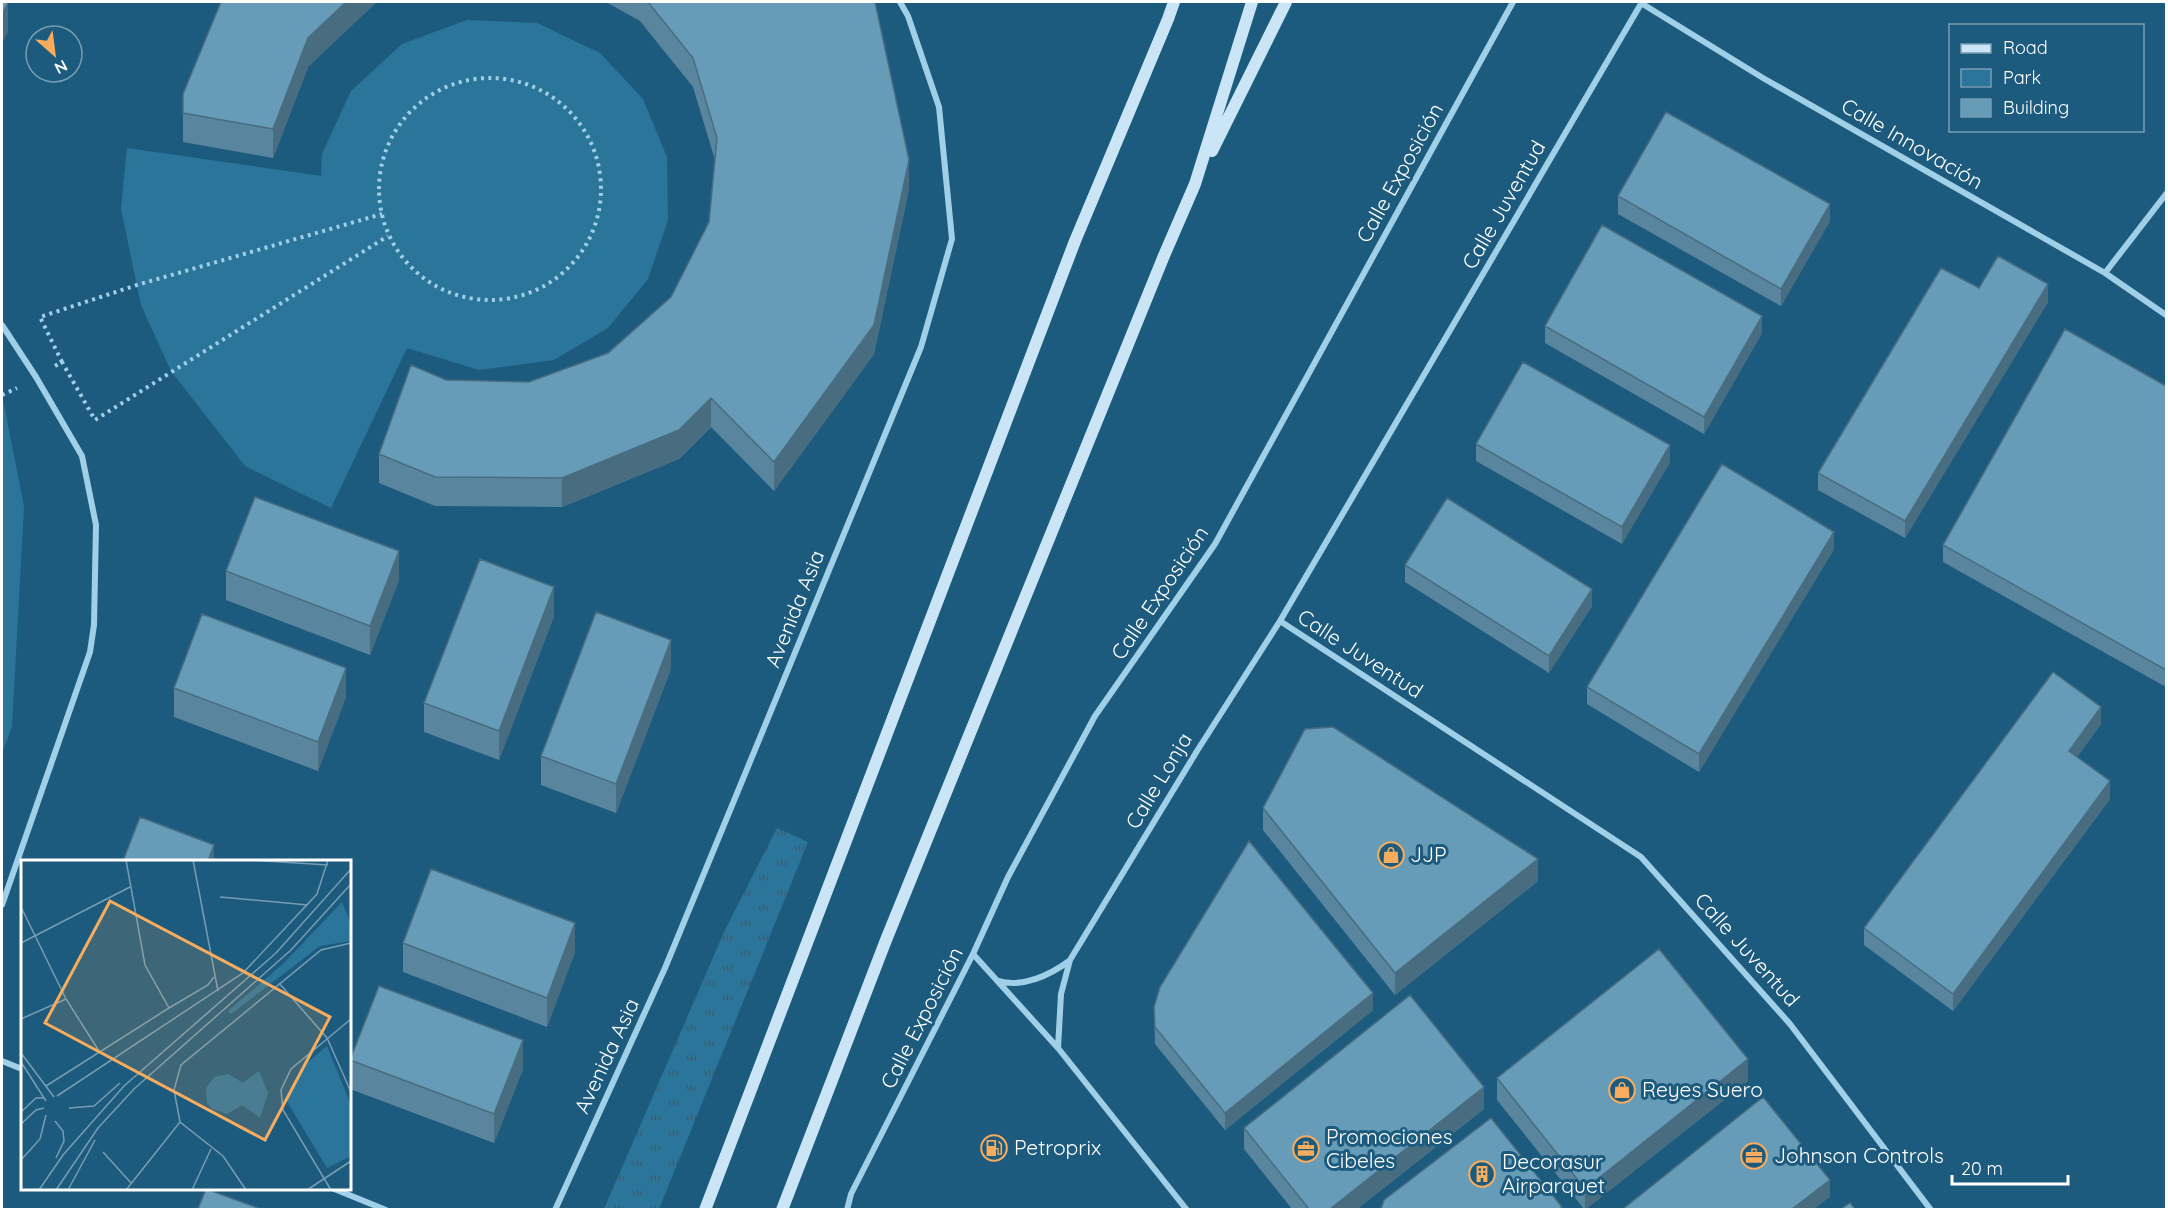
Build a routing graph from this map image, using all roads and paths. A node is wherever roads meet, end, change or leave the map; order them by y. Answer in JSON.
{"nodes":[{"id":1,"x":900,"y":2,"type":"edge"},
{"id":2,"x":1174,"y":2,"type":"edge"},
{"id":3,"x":1252,"y":2,"type":"edge"},
{"id":4,"x":1286,"y":2,"type":"edge"},
{"id":5,"x":1514,"y":2,"type":"edge"},
{"id":6,"x":1641,"y":2,"type":"edge"},
{"id":7,"x":1196,"y":184,"type":"junction"},
{"id":8,"x":2166,"y":194,"type":"edge"},
{"id":9,"x":382,"y":214,"type":"junction"},
{"id":10,"x":388,"y":236,"type":"junction"},
{"id":11,"x":2105,"y":273,"type":"junction"},
{"id":12,"x":2166,"y":315,"type":"edge"},
{"id":13,"x":2,"y":325,"type":"edge"},
{"id":14,"x":62,"y":362,"type":"junction"},
{"id":15,"x":36,"y":377,"type":"junction"},
{"id":16,"x":2,"y":395,"type":"edge"},
{"id":17,"x":1280,"y":621,"type":"junction"},
{"id":18,"x":2,"y":905,"type":"edge"},
{"id":19,"x":973,"y":954,"type":"junction"},
{"id":20,"x":1070,"y":960,"type":"junction"},
{"id":21,"x":998,"y":981,"type":"junction"},
{"id":22,"x":1058,"y":1048,"type":"junction"},
{"id":23,"x":2,"y":1061,"type":"edge"},
{"id":24,"x":21,"y":1069,"type":"edge"},
{"id":25,"x":337,"y":1190,"type":"edge"},
{"id":26,"x":386,"y":1209,"type":"edge"},
{"id":27,"x":555,"y":1209,"type":"edge"},
{"id":28,"x":705,"y":1209,"type":"edge"},
{"id":29,"x":782,"y":1209,"type":"edge"},
{"id":30,"x":847,"y":1209,"type":"edge"},
{"id":31,"x":1186,"y":1209,"type":"edge"},
{"id":32,"x":1931,"y":1209,"type":"edge"}],
"edges":[{"from":1,"to":27,"type":"street","name":"Avenida Asia"},
{"from":2,"to":28,"type":"main road"},
{"from":3,"to":7,"type":"main road"},
{"from":4,"to":7,"type":"main road"},
{"from":5,"to":19,"type":"street","name":"Calle Exposición"},
{"from":6,"to":11,"type":"street","name":"Calle Innovación"},
{"from":6,"to":17,"type":"street","name":"Calle Juventud"},
{"from":7,"to":29,"type":"main road"},
{"from":8,"to":11,"type":"street"},
{"from":9,"to":10,"type":"path"},
{"from":9,"to":10,"type":"path"},
{"from":9,"to":14,"type":"path"},
{"from":10,"to":14,"type":"path"},
{"from":11,"to":12,"type":"street","name":"Calle Innovación"},
{"from":13,"to":15,"type":"street"},
{"from":14,"to":15,"type":"path"},
{"from":15,"to":16,"type":"path"},
{"from":15,"to":18,"type":"street"},
{"from":17,"to":20,"type":"street","name":"Calle Lonja"},
{"from":17,"to":32,"type":"street","name":"Calle Juventud"},
{"from":19,"to":21,"type":"street"},
{"from":19,"to":30,"type":"street","name":"Calle Exposición"},
{"from":20,"to":21,"type":"street","name":"Calle Lonja"},
{"from":20,"to":22,"type":"street","name":"Calle Lonja"},
{"from":21,"to":22,"type":"street"},
{"from":22,"to":31,"type":"street"},
{"from":23,"to":24,"type":"street"},
{"from":25,"to":26,"type":"street"}]}
